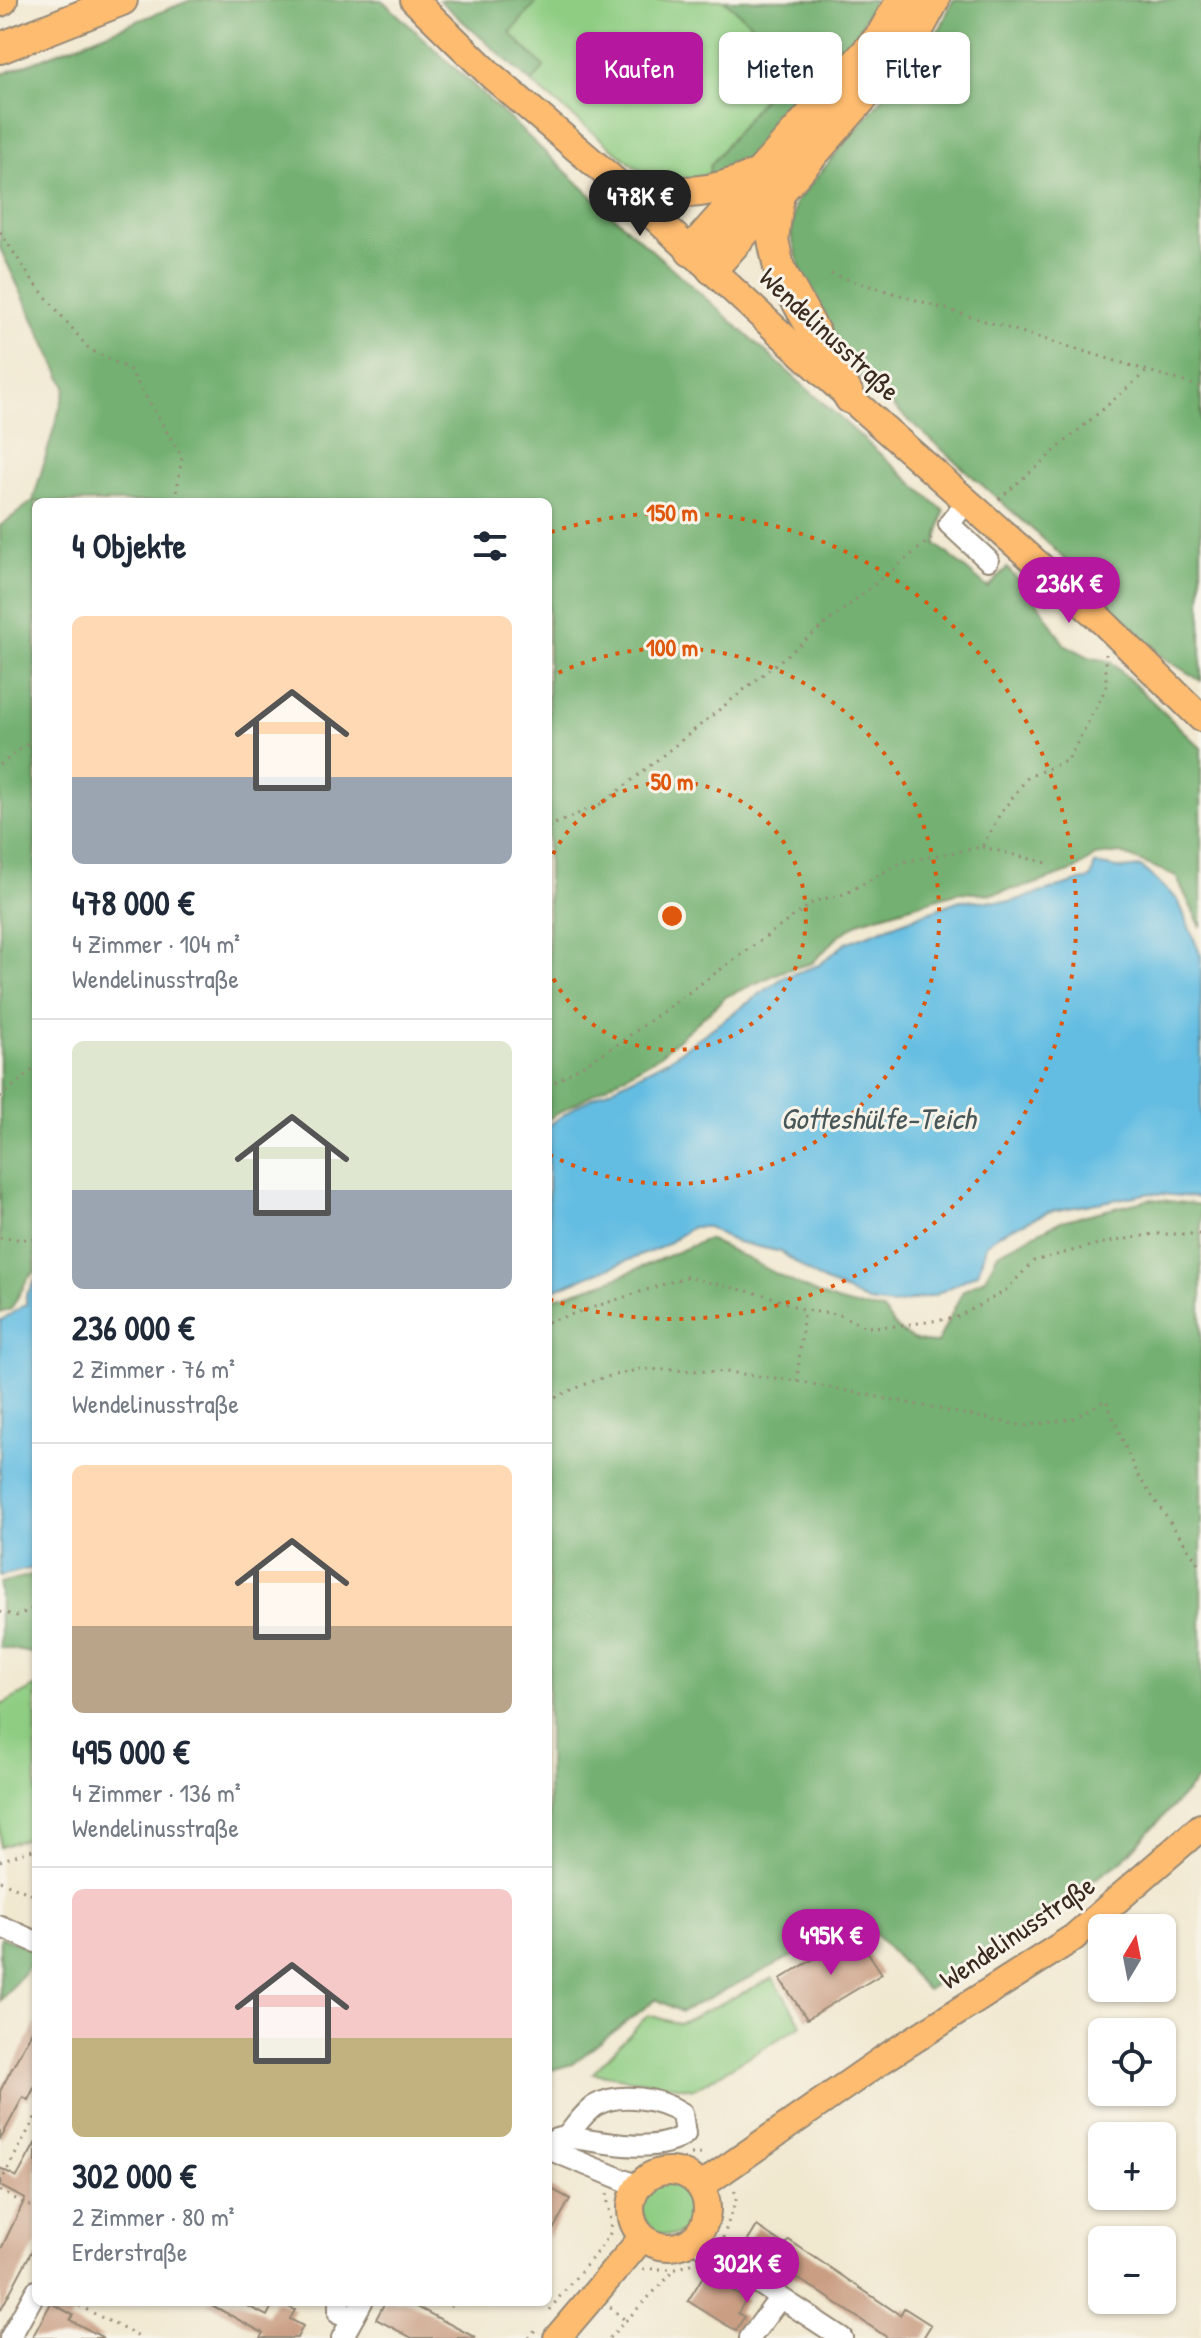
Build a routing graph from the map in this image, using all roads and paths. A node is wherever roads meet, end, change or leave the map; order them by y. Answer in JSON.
{"nodes":[{"id":1,"x":122,"y":0,"type":"edge"},
{"id":2,"x":414,"y":0,"type":"edge"},
{"id":3,"x":902,"y":0,"type":"edge"},
{"id":4,"x":934,"y":0,"type":"edge"},
{"id":5,"x":0,"y":48,"type":"edge"},
{"id":6,"x":770,"y":182,"type":"junction"},
{"id":7,"x":624,"y":189,"type":"junction"},
{"id":8,"x":0,"y":232,"type":"edge"},
{"id":9,"x":701,"y":260,"type":"junction"},
{"id":10,"x":831,"y":274,"type":"dead end"},
{"id":11,"x":1147,"y":371,"type":"junction"},
{"id":12,"x":1201,"y":387,"type":"edge"},
{"id":13,"x":850,"y":398,"type":"junction"},
{"id":14,"x":176,"y":498,"type":"edge"},
{"id":15,"x":967,"y":501,"type":"junction"},
{"id":16,"x":949,"y":524,"type":"junction"},
{"id":17,"x":988,"y":560,"type":"dead end"},
{"id":18,"x":1109,"y":652,"type":"dead end"},
{"id":19,"x":1201,"y":718,"type":"edge"},
{"id":20,"x":32,"y":740,"type":"edge"},
{"id":21,"x":0,"y":765,"type":"edge"},
{"id":22,"x":552,"y":825,"type":"edge"},
{"id":23,"x":982,"y":847,"type":"junction"},
{"id":24,"x":1047,"y":863,"type":"dead end"},
{"id":25,"x":32,"y":1070,"type":"edge"},
{"id":26,"x":552,"y":1084,"type":"edge"},
{"id":27,"x":0,"y":1097,"type":"edge"},
{"id":28,"x":1201,"y":1234,"type":"edge"},
{"id":29,"x":0,"y":1238,"type":"edge"},
{"id":30,"x":32,"y":1240,"type":"edge"},
{"id":31,"x":804,"y":1310,"type":"junction"},
{"id":32,"x":552,"y":1321,"type":"edge"},
{"id":33,"x":797,"y":1381,"type":"junction"},
{"id":34,"x":552,"y":1398,"type":"edge"},
{"id":35,"x":1201,"y":1567,"type":"edge"},
{"id":36,"x":32,"y":1609,"type":"edge"},
{"id":37,"x":0,"y":1612,"type":"edge"},
{"id":38,"x":1201,"y":1827,"type":"edge"},
{"id":39,"x":32,"y":1850,"type":"edge"},
{"id":40,"x":0,"y":1861,"type":"edge"},
{"id":41,"x":0,"y":1881,"type":"edge"},
{"id":42,"x":32,"y":1894,"type":"edge"},
{"id":43,"x":0,"y":1926,"type":"edge"},
{"id":44,"x":32,"y":1940,"type":"edge"},
{"id":45,"x":32,"y":2123,"type":"edge"},
{"id":46,"x":29,"y":2128,"type":"junction"},
{"id":47,"x":32,"y":2130,"type":"edge"},
{"id":48,"x":554,"y":2145,"type":"edge"},
{"id":49,"x":682,"y":2154,"type":"dead end"},
{"id":50,"x":707,"y":2154,"type":"dead end"},
{"id":51,"x":627,"y":2182,"type":"junction"},
{"id":52,"x":0,"y":2183,"type":"edge"},
{"id":53,"x":701,"y":2186,"type":"junction"},
{"id":54,"x":0,"y":2191,"type":"edge"},
{"id":55,"x":32,"y":2207,"type":"edge"},
{"id":56,"x":643,"y":2237,"type":"junction"},
{"id":57,"x":693,"y":2240,"type":"junction"},
{"id":58,"x":676,"y":2269,"type":"dead end"},
{"id":59,"x":32,"y":2298,"type":"edge"},
{"id":60,"x":779,"y":2299,"type":"junction"},
{"id":61,"x":614,"y":2300,"type":"dead end"},
{"id":62,"x":552,"y":2304,"type":"edge"},
{"id":63,"x":80,"y":2306,"type":"edge"},
{"id":64,"x":348,"y":2306,"type":"edge"},
{"id":65,"x":450,"y":2306,"type":"edge"},
{"id":66,"x":551,"y":2306,"type":"edge"},
{"id":67,"x":456,"y":2309,"type":"dead end"},
{"id":68,"x":625,"y":2320,"type":"junction"},
{"id":69,"x":10,"y":2338,"type":"edge"},
{"id":70,"x":141,"y":2338,"type":"edge"},
{"id":71,"x":342,"y":2338,"type":"edge"},
{"id":72,"x":528,"y":2338,"type":"edge"},
{"id":73,"x":557,"y":2338,"type":"edge"},
{"id":74,"x":609,"y":2338,"type":"edge"},
{"id":75,"x":750,"y":2338,"type":"edge"},
{"id":76,"x":842,"y":2338,"type":"edge"}],
"edges":[{"from":1,"to":5,"type":"highway"},
{"from":2,"to":7,"type":"main road","name":"Wendelinusstraße"},
{"from":3,"to":6,"type":"highway"},
{"from":4,"to":6,"type":"highway"},
{"from":6,"to":7,"type":"highway"},
{"from":6,"to":9,"type":"highway"},
{"from":6,"to":13,"type":"highway"},
{"from":7,"to":9,"type":"main road","name":"Wendelinusstraße"},
{"from":8,"to":14,"type":"path"},
{"from":9,"to":13,"type":"main road","name":"Wendelinusstraße"},
{"from":10,"to":11,"type":"path"},
{"from":11,"to":12,"type":"path"},
{"from":11,"to":15,"type":"path"},
{"from":13,"to":15,"type":"main road","name":"Wendelinusstraße"},
{"from":15,"to":16,"type":"street"},
{"from":15,"to":19,"type":"main road","name":"Wendelinusstraße"},
{"from":16,"to":17,"type":"street"},
{"from":16,"to":22,"type":"path"},
{"from":18,"to":23,"type":"path"},
{"from":20,"to":21,"type":"path"},
{"from":23,"to":24,"type":"path"},
{"from":23,"to":26,"type":"path"},
{"from":25,"to":27,"type":"path"},
{"from":28,"to":31,"type":"path"},
{"from":29,"to":30,"type":"path"},
{"from":31,"to":32,"type":"path"},
{"from":31,"to":33,"type":"path"},
{"from":33,"to":34,"type":"path"},
{"from":33,"to":35,"type":"path"},
{"from":36,"to":37,"type":"path"},
{"from":38,"to":53,"type":"main road","name":"Wendelinusstraße"},
{"from":39,"to":40,"type":"path"},
{"from":41,"to":42,"type":"path"},
{"from":43,"to":44,"type":"street"},
{"from":45,"to":46,"type":"path"},
{"from":46,"to":47,"type":"path"},
{"from":46,"to":52,"type":"path"},
{"from":48,"to":48,"type":"street"},
{"from":48,"to":51,"type":"street"},
{"from":49,"to":50,"type":"path"},
{"from":51,"to":53,"type":"main road"},
{"from":51,"to":56,"type":"main road"},
{"from":51,"to":62,"type":"path"},
{"from":53,"to":57,"type":"main road"},
{"from":54,"to":55,"type":"path"},
{"from":56,"to":57,"type":"main road"},
{"from":56,"to":73,"type":"main road"},
{"from":57,"to":60,"type":"street"},
{"from":58,"to":68,"type":"path"},
{"from":59,"to":69,"type":"street"},
{"from":60,"to":75,"type":"street"},
{"from":60,"to":76,"type":"street"},
{"from":61,"to":68,"type":"path"},
{"from":63,"to":70,"type":"path"},
{"from":64,"to":71,"type":"street"},
{"from":65,"to":67,"type":"path"},
{"from":66,"to":72,"type":"path"},
{"from":68,"to":74,"type":"path"}]}
